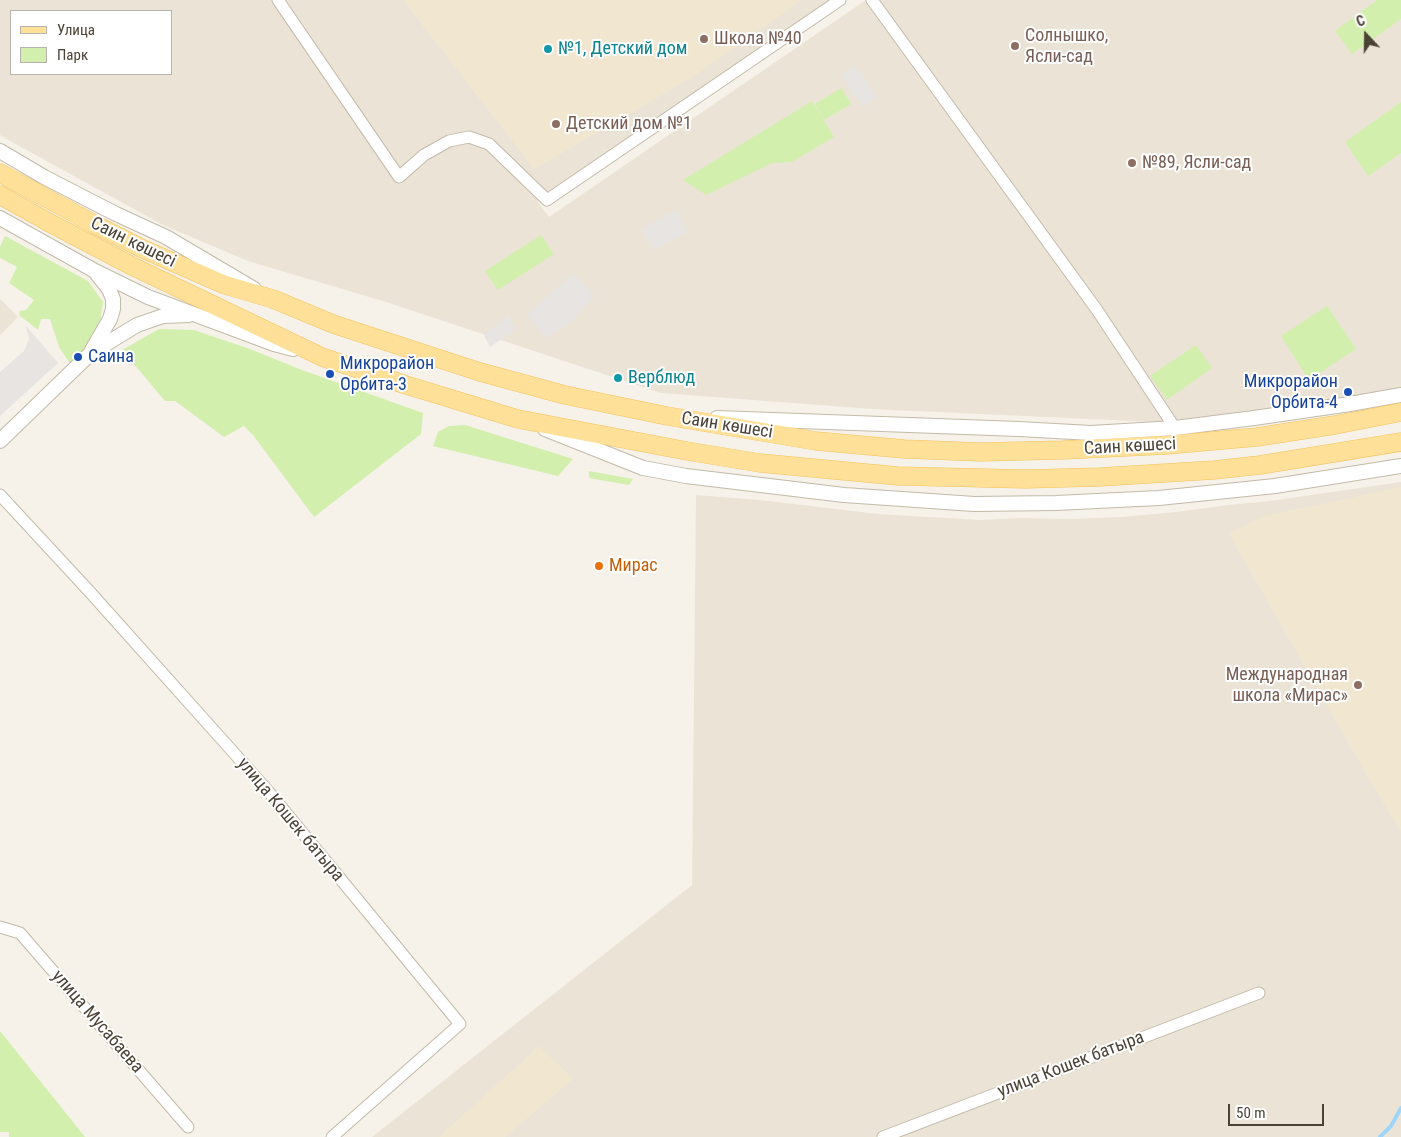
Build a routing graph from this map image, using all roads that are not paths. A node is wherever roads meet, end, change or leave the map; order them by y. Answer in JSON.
{"nodes":[{"id":1,"x":278,"y":0,"type":"edge"},
{"id":2,"x":840,"y":0,"type":"edge"},
{"id":3,"x":872,"y":0,"type":"edge"},
{"id":4,"x":0,"y":150,"type":"edge"},
{"id":5,"x":0,"y":173,"type":"edge"},
{"id":6,"x":0,"y":195,"type":"edge"},
{"id":7,"x":0,"y":218,"type":"edge"},
{"id":8,"x":95,"y":271,"type":"junction"},
{"id":9,"x":273,"y":299,"type":"junction"},
{"id":10,"x":200,"y":315,"type":"junction"},
{"id":11,"x":91,"y":353,"type":"junction"},
{"id":12,"x":322,"y":357,"type":"junction"},
{"id":13,"x":1401,"y":394,"type":"edge"},
{"id":14,"x":1401,"y":412,"type":"edge"},
{"id":15,"x":667,"y":416,"type":"junction"},
{"id":16,"x":518,"y":419,"type":"junction"},
{"id":17,"x":1175,"y":428,"type":"junction"},
{"id":18,"x":0,"y":441,"type":"edge"},
{"id":19,"x":1401,"y":442,"type":"edge"},
{"id":20,"x":1401,"y":466,"type":"edge"},
{"id":21,"x":0,"y":495,"type":"edge"},
{"id":22,"x":0,"y":927,"type":"edge"},
{"id":23,"x":1259,"y":993,"type":"dead end"},
{"id":24,"x":188,"y":1127,"type":"dead end"},
{"id":25,"x":332,"y":1137,"type":"edge"},
{"id":26,"x":883,"y":1137,"type":"edge"}],
"edges":[{"from":1,"to":2,"type":"street"},
{"from":3,"to":17,"type":"street"},
{"from":4,"to":9,"type":"street"},
{"from":5,"to":9,"type":"main road","name":"Саин көшесі"},
{"from":6,"to":12,"type":"main road","name":"Саин көшесі"},
{"from":7,"to":8,"type":"street"},
{"from":8,"to":10,"type":"street"},
{"from":8,"to":11,"type":"street"},
{"from":9,"to":15,"type":"main road","name":"Саин көшесі"},
{"from":10,"to":11,"type":"street"},
{"from":10,"to":12,"type":"street"},
{"from":11,"to":18,"type":"street"},
{"from":12,"to":16,"type":"main road","name":"Саин көшесі"},
{"from":13,"to":17,"type":"street","name":"Саин көшесі"},
{"from":14,"to":15,"type":"main road","name":"Саин көшесі"},
{"from":15,"to":17,"type":"street","name":"Саин көшесі"},
{"from":16,"to":19,"type":"main road","name":"Саин көшесі"},
{"from":16,"to":20,"type":"street","name":"Саин көшесі"},
{"from":21,"to":25,"type":"street","name":"улица Кошек батыра"},
{"from":22,"to":24,"type":"street","name":"улица Мусабаева"},
{"from":23,"to":26,"type":"street","name":"улица Кошек батыра"}]}
